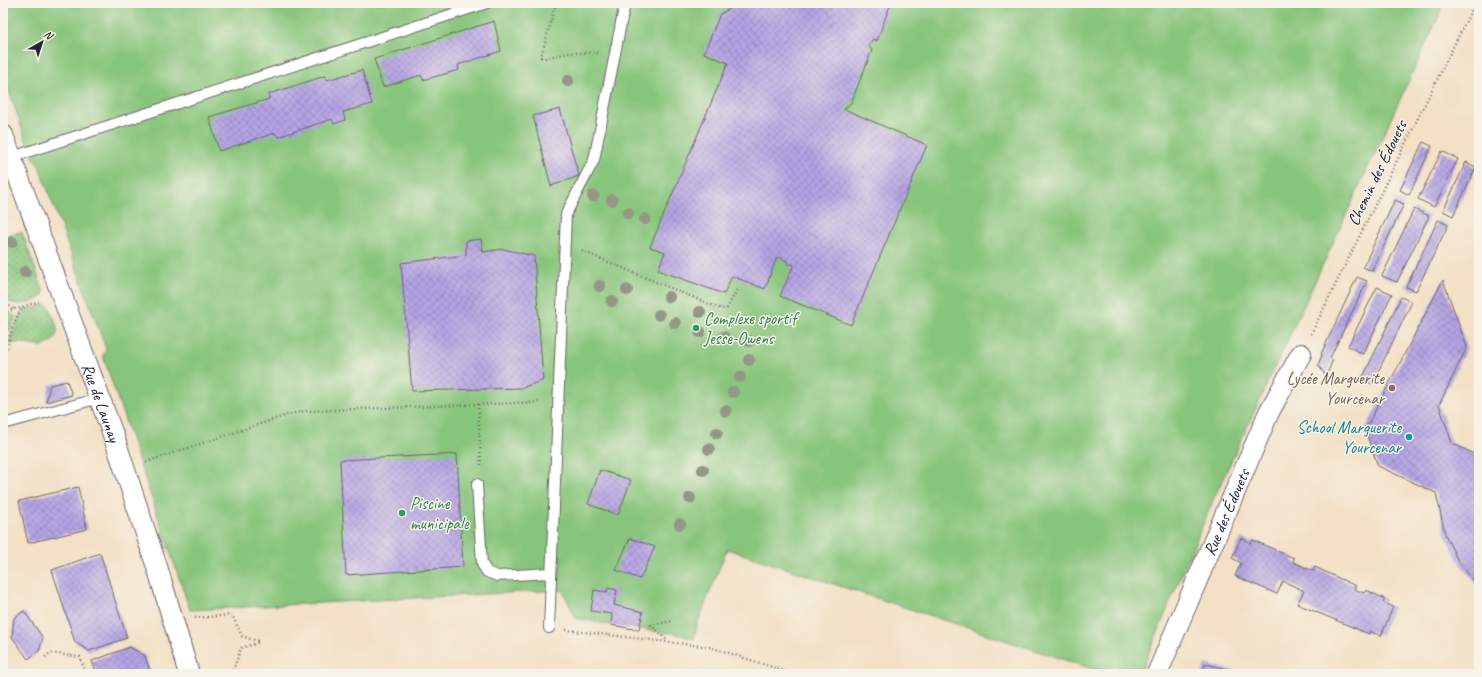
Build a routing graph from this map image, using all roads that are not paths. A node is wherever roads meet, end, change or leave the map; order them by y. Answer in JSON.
{"nodes":[{"id":1,"x":487,"y":3,"type":"edge"},
{"id":2,"x":626,"y":3,"type":"edge"},
{"id":3,"x":3,"y":135,"type":"edge"},
{"id":4,"x":12,"y":157,"type":"junction"},
{"id":5,"x":1301,"y":354,"type":"road end"},
{"id":6,"x":100,"y":398,"type":"junction"},
{"id":7,"x":7,"y":423,"type":"dead end"},
{"id":8,"x":477,"y":484,"type":"road end"},
{"id":9,"x":550,"y":573,"type":"junction"},
{"id":10,"x":549,"y":628,"type":"road end"},
{"id":11,"x":189,"y":674,"type":"edge"},
{"id":12,"x":1157,"y":674,"type":"edge"}],
"edges":[{"from":1,"to":4,"type":"lane"},
{"from":2,"to":9,"type":"lane"},
{"from":3,"to":4,"type":"street","name":"Rue de Launay"},
{"from":4,"to":6,"type":"street","name":"Rue de Launay"},
{"from":5,"to":12,"type":"street","name":"Rue des Édouets"},
{"from":6,"to":7,"type":"lane"},
{"from":6,"to":11,"type":"street","name":"Rue de Launay"},
{"from":8,"to":9,"type":"lane"},
{"from":9,"to":10,"type":"lane"}]}
